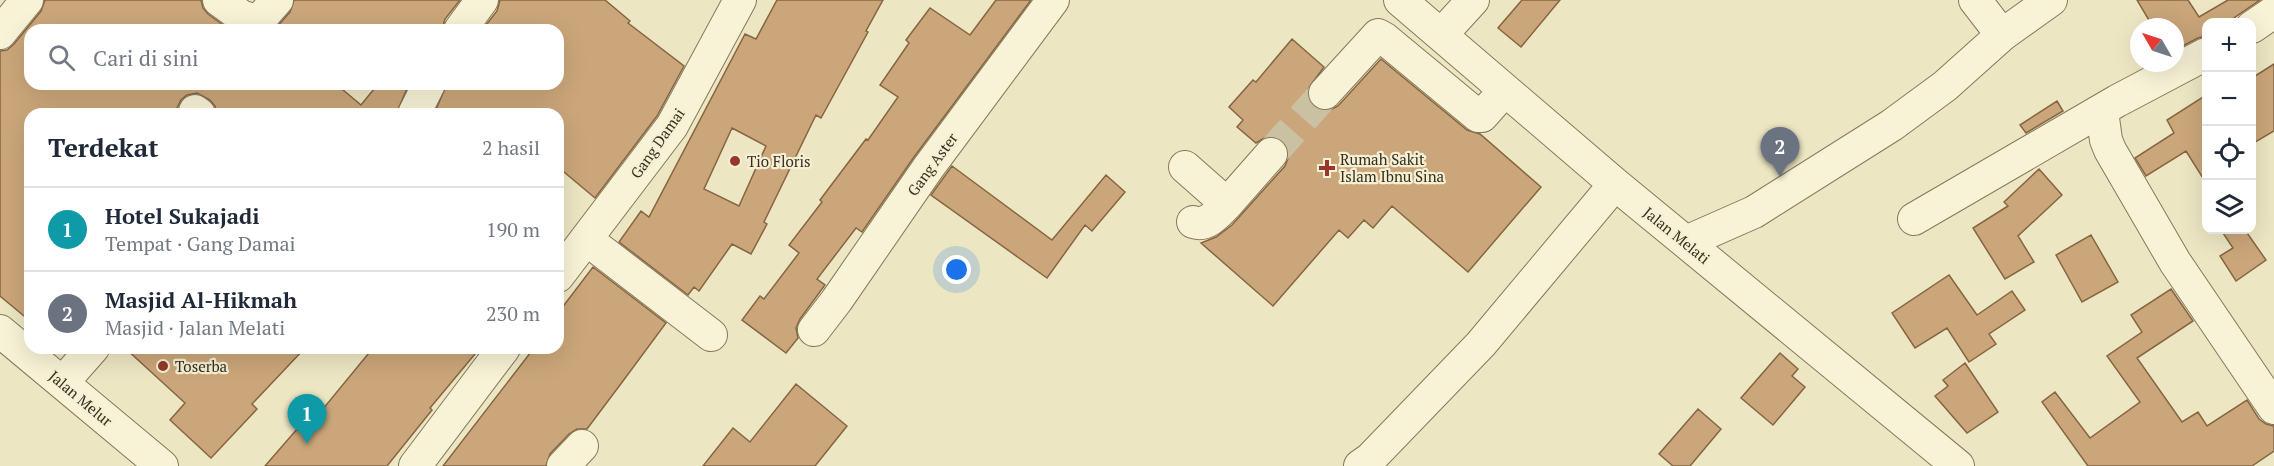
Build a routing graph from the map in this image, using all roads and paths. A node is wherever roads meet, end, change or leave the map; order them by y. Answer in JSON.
{"nodes":[{"id":1,"x":27,"y":0,"type":"edge"},
{"id":2,"x":219,"y":0,"type":"edge"},
{"id":3,"x":277,"y":0,"type":"edge"},
{"id":4,"x":482,"y":0,"type":"edge"},
{"id":5,"x":740,"y":0,"type":"edge"},
{"id":6,"x":1053,"y":0,"type":"edge"},
{"id":7,"x":1401,"y":0,"type":"edge"},
{"id":8,"x":1473,"y":0,"type":"edge"},
{"id":9,"x":1975,"y":0,"type":"edge"},
{"id":10,"x":2050,"y":0,"type":"edge"},
{"id":11,"x":2274,"y":12,"type":"edge"},
{"id":12,"x":464,"y":24,"type":"edge"},
{"id":13,"x":2256,"y":24,"type":"edge"},
{"id":14,"x":0,"y":33,"type":"edge"},
{"id":15,"x":1441,"y":35,"type":"junction"},
{"id":16,"x":2002,"y":35,"type":"junction"},
{"id":17,"x":2202,"y":56,"type":"edge"},
{"id":18,"x":426,"y":90,"type":"edge"},
{"id":19,"x":1505,"y":90,"type":"junction"},
{"id":20,"x":1325,"y":93,"type":"tunnel mouth"},
{"id":21,"x":417,"y":108,"type":"edge"},
{"id":22,"x":2102,"y":111,"type":"junction"},
{"id":23,"x":1271,"y":154,"type":"tunnel mouth"},
{"id":24,"x":1185,"y":167,"type":"dead end"},
{"id":25,"x":1615,"y":184,"type":"junction"},
{"id":26,"x":1227,"y":204,"type":"junction"},
{"id":27,"x":1914,"y":219,"type":"dead end"},
{"id":28,"x":1192,"y":222,"type":"dead end"},
{"id":29,"x":586,"y":239,"type":"junction"},
{"id":30,"x":1686,"y":242,"type":"junction"},
{"id":31,"x":564,"y":268,"type":"edge"},
{"id":32,"x":814,"y":330,"type":"dead end"},
{"id":33,"x":711,"y":334,"type":"dead end"},
{"id":34,"x":4,"y":342,"type":"edge"},
{"id":35,"x":88,"y":354,"type":"edge"},
{"id":36,"x":499,"y":354,"type":"edge"},
{"id":37,"x":63,"y":382,"type":"junction"},
{"id":38,"x":2274,"y":408,"type":"edge"},
{"id":39,"x":162,"y":466,"type":"edge"},
{"id":40,"x":415,"y":466,"type":"edge"},
{"id":41,"x":1360,"y":466,"type":"edge"},
{"id":42,"x":1958,"y":466,"type":"edge"}],
"edges":[{"from":1,"to":14,"type":"street"},
{"from":2,"to":3,"type":"street"},
{"from":4,"to":12,"type":"street"},
{"from":5,"to":29,"type":"street","name":"Gang Damai"},
{"from":6,"to":32,"type":"street","name":"Gang Aster"},
{"from":7,"to":15,"type":"street","name":"Jalan Melati"},
{"from":8,"to":15,"type":"street"},
{"from":9,"to":16,"type":"street"},
{"from":10,"to":16,"type":"street"},
{"from":11,"to":13,"type":"street"},
{"from":15,"to":19,"type":"street","name":"Jalan Melati"},
{"from":16,"to":30,"type":"street"},
{"from":17,"to":22,"type":"street"},
{"from":18,"to":21,"type":"street"},
{"from":19,"to":20,"type":"street"},
{"from":19,"to":25,"type":"street","name":"Jalan Melati"},
{"from":22,"to":27,"type":"street"},
{"from":22,"to":38,"type":"street"},
{"from":23,"to":26,"type":"street"},
{"from":24,"to":26,"type":"street"},
{"from":25,"to":30,"type":"street","name":"Jalan Melati"},
{"from":25,"to":41,"type":"street"},
{"from":26,"to":28,"type":"street"},
{"from":29,"to":31,"type":"street","name":"Gang Damai"},
{"from":29,"to":33,"type":"street"},
{"from":30,"to":42,"type":"street","name":"Jalan Melati"},
{"from":34,"to":37,"type":"street","name":"Jalan Melur"},
{"from":35,"to":37,"type":"street"},
{"from":36,"to":40,"type":"street"},
{"from":37,"to":39,"type":"street","name":"Jalan Melur"}]}
